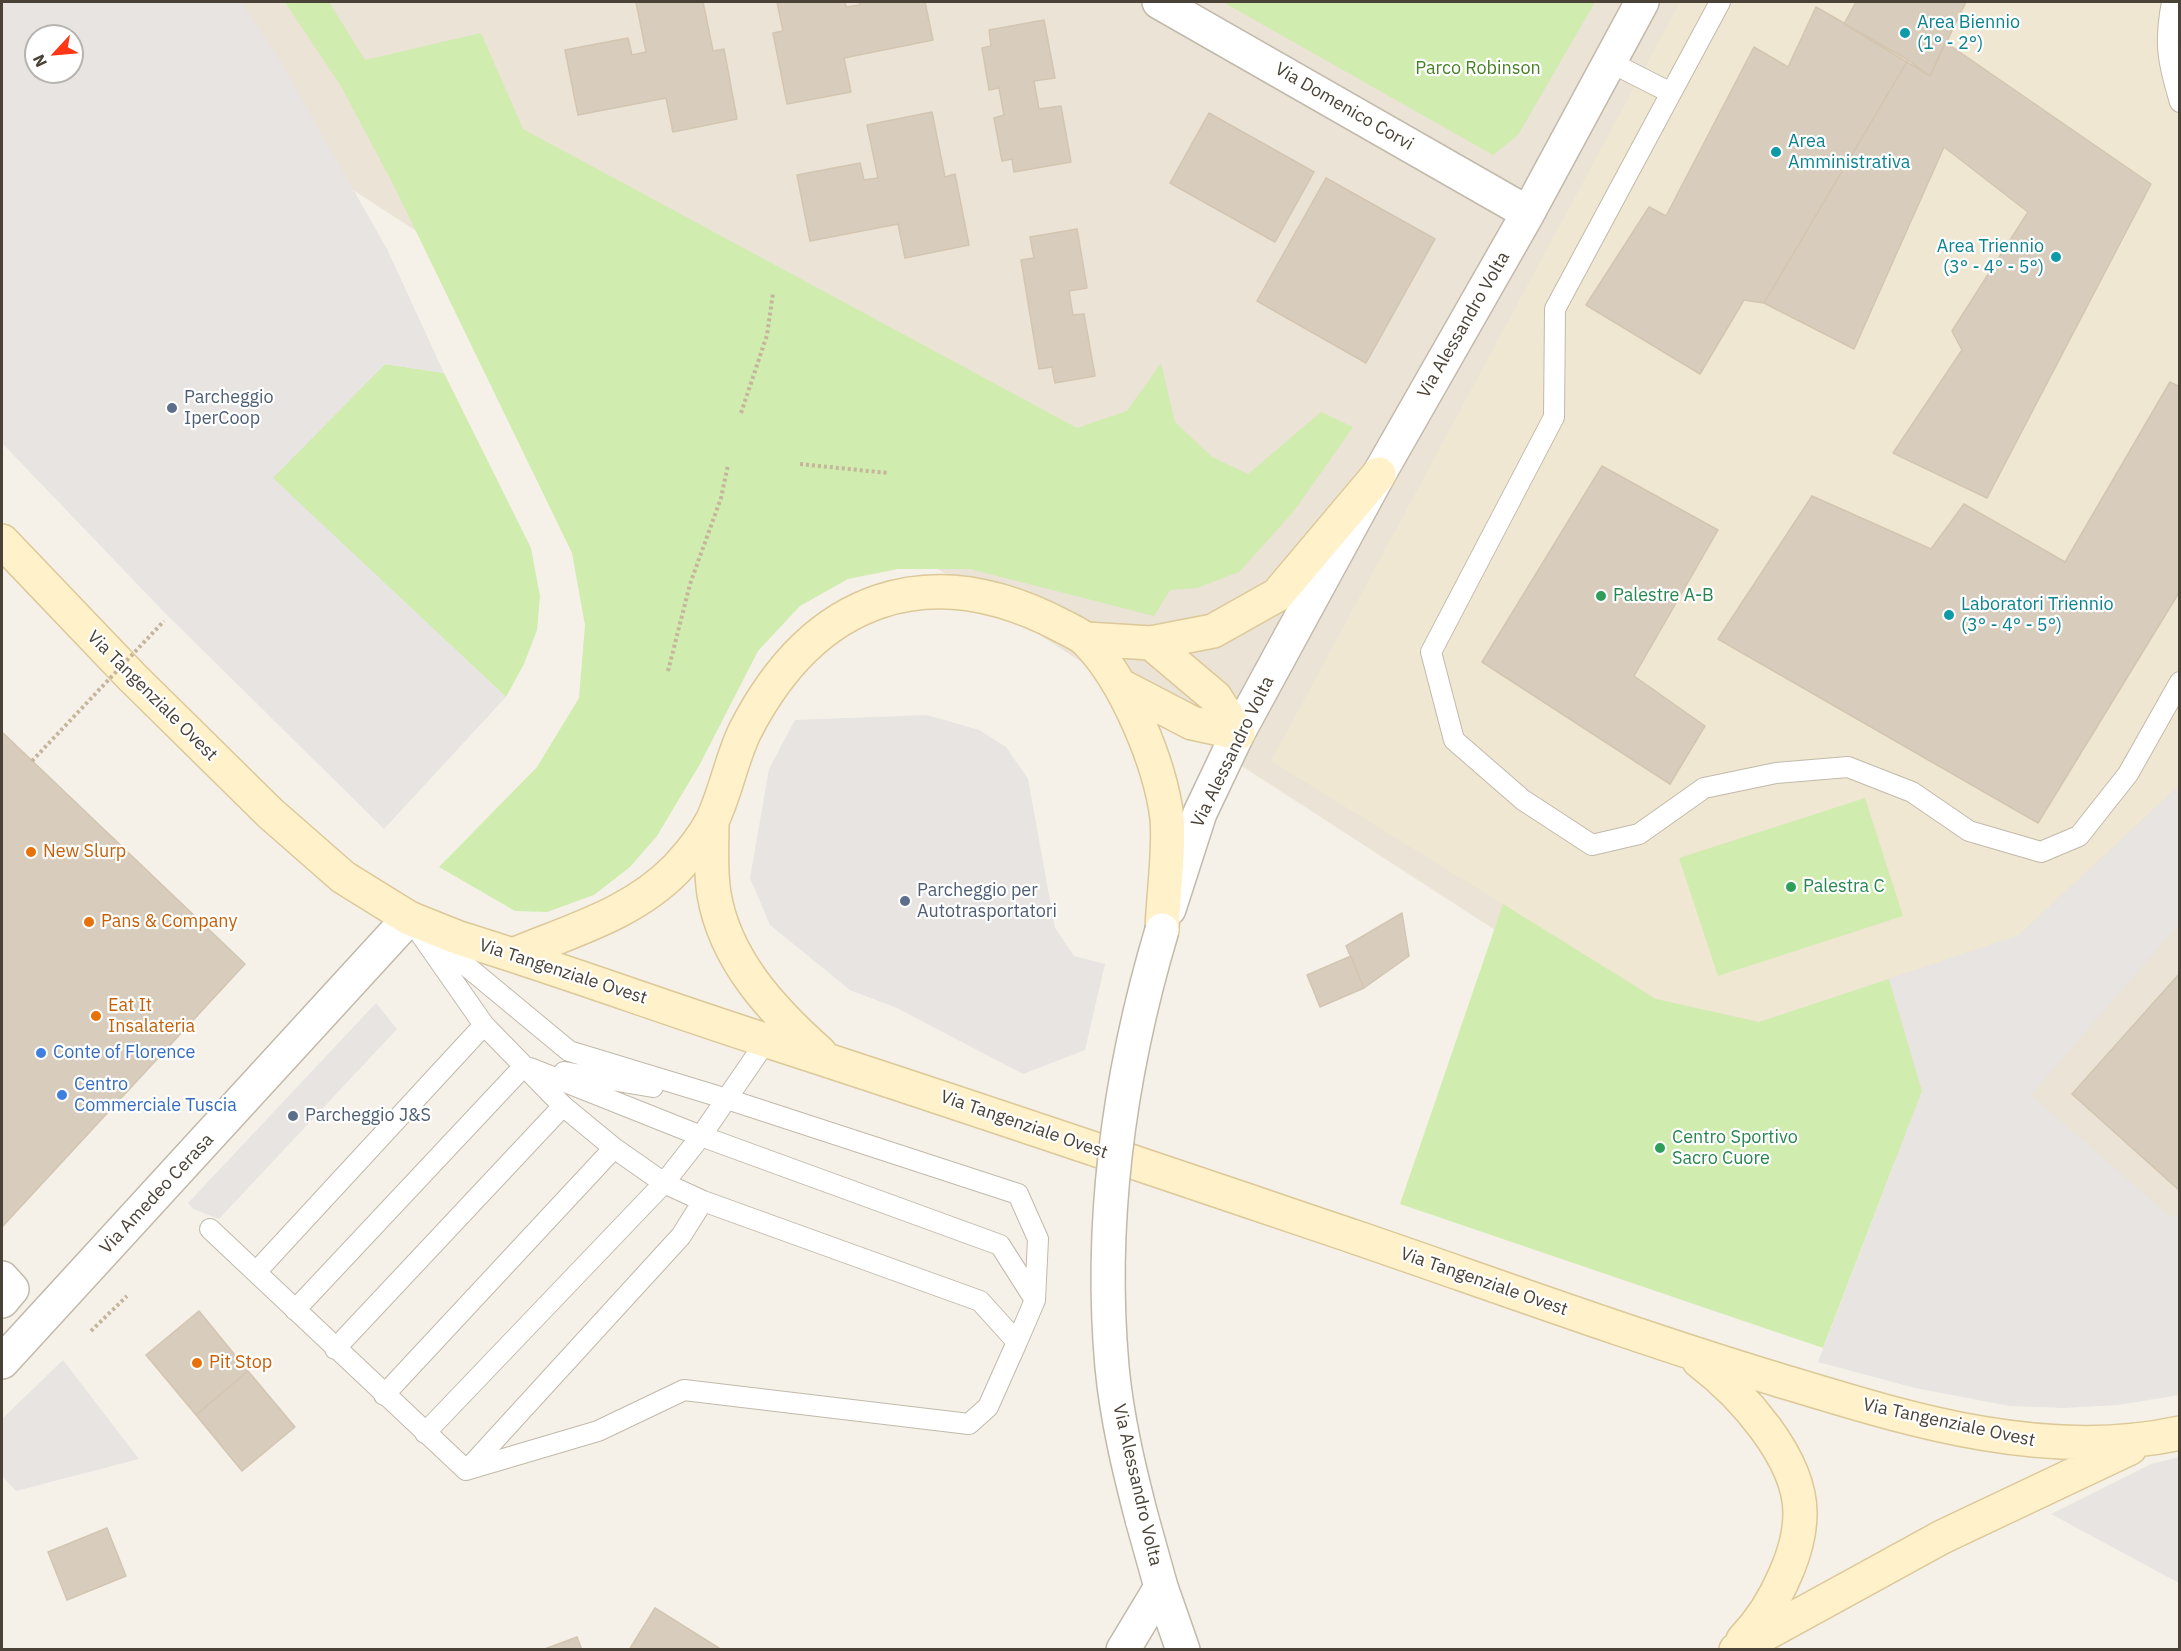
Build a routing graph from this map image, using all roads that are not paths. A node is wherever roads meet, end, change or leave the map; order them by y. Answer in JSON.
{"nodes":[{"id":1,"x":1159,"y":2,"type":"edge"},
{"id":2,"x":1642,"y":2,"type":"edge"},
{"id":3,"x":1720,"y":2,"type":"edge"},
{"id":4,"x":2172,"y":2,"type":"edge"},
{"id":5,"x":1610,"y":62,"type":"junction"},
{"id":6,"x":1671,"y":93,"type":"junction"},
{"id":7,"x":2180,"y":102,"type":"edge"},
{"id":8,"x":1528,"y":213,"type":"junction"},
{"id":9,"x":1379,"y":474,"type":"junction"},
{"id":10,"x":2,"y":541,"type":"edge"},
{"id":11,"x":1086,"y":639,"type":"junction"},
{"id":12,"x":1151,"y":643,"type":"junction"},
{"id":13,"x":2180,"y":682,"type":"edge"},
{"id":14,"x":1123,"y":687,"type":"junction"},
{"id":15,"x":1238,"y":734,"type":"junction"},
{"id":16,"x":712,"y":820,"type":"junction"},
{"id":17,"x":409,"y":918,"type":"junction"},
{"id":18,"x":1162,"y":930,"type":"junction"},
{"id":19,"x":513,"y":955,"type":"junction"},
{"id":20,"x":484,"y":1025,"type":"junction"},
{"id":21,"x":767,"y":1040,"type":"junction"},
{"id":22,"x":825,"y":1058,"type":"junction"},
{"id":23,"x":524,"y":1066,"type":"junction"},
{"id":24,"x":727,"y":1099,"type":"junction"},
{"id":25,"x":563,"y":1106,"type":"junction"},
{"id":26,"x":701,"y":1136,"type":"junction"},
{"id":27,"x":614,"y":1148,"type":"junction"},
{"id":28,"x":664,"y":1183,"type":"junction"},
{"id":29,"x":703,"y":1201,"type":"junction"},
{"id":30,"x":210,"y":1229,"type":"dead end"},
{"id":31,"x":256,"y":1272,"type":"junction"},
{"id":32,"x":2,"y":1278,"type":"edge"},
{"id":33,"x":1035,"y":1300,"type":"junction"},
{"id":34,"x":2,"y":1301,"type":"edge"},
{"id":35,"x":295,"y":1310,"type":"junction"},
{"id":36,"x":1017,"y":1342,"type":"junction"},
{"id":37,"x":335,"y":1349,"type":"junction"},
{"id":38,"x":1688,"y":1353,"type":"junction"},
{"id":39,"x":2,"y":1362,"type":"edge"},
{"id":40,"x":384,"y":1395,"type":"junction"},
{"id":41,"x":425,"y":1433,"type":"junction"},
{"id":42,"x":2180,"y":1433,"type":"edge"},
{"id":43,"x":2147,"y":1440,"type":"junction"},
{"id":44,"x":466,"y":1470,"type":"junction"},
{"id":45,"x":1161,"y":1587,"type":"junction"},
{"id":46,"x":1180,"y":1648,"type":"edge"},
{"id":47,"x":1123,"y":1650,"type":"edge"},
{"id":48,"x":1735,"y":1650,"type":"edge"}],
"edges":[{"from":1,"to":8,"type":"street","name":"Via Domenico Corvi"},
{"from":2,"to":5,"type":"street","name":"Via Alessandro Volta"},
{"from":3,"to":6,"type":"lane"},
{"from":4,"to":7,"type":"lane"},
{"from":5,"to":6,"type":"lane"},
{"from":5,"to":8,"type":"street","name":"Via Alessandro Volta"},
{"from":6,"to":13,"type":"lane"},
{"from":8,"to":9,"type":"street","name":"Via Alessandro Volta"},
{"from":9,"to":12,"type":"main road"},
{"from":9,"to":15,"type":"street","name":"Via Alessandro Volta"},
{"from":10,"to":17,"type":"main road","name":"Via Tangenziale Ovest"},
{"from":11,"to":12,"type":"main road"},
{"from":11,"to":14,"type":"main road"},
{"from":11,"to":16,"type":"main road"},
{"from":12,"to":15,"type":"main road"},
{"from":14,"to":15,"type":"main road"},
{"from":14,"to":18,"type":"main road"},
{"from":15,"to":18,"type":"street","name":"Via Alessandro Volta"},
{"from":16,"to":19,"type":"main road"},
{"from":16,"to":22,"type":"main road"},
{"from":17,"to":19,"type":"main road","name":"Via Tangenziale Ovest"},
{"from":17,"to":20,"type":"lane"},
{"from":17,"to":24,"type":"lane"},
{"from":17,"to":39,"type":"street","name":"Via Amedeo Cerasa"},
{"from":18,"to":45,"type":"street","name":"Via Alessandro Volta","bridge":true},
{"from":19,"to":21,"type":"main road","name":"Via Tangenziale Ovest"},
{"from":20,"to":23,"type":"lane"},
{"from":20,"to":31,"type":"lane"},
{"from":21,"to":22,"type":"main road","name":"Via Tangenziale Ovest"},
{"from":21,"to":24,"type":"lane"},
{"from":22,"to":38,"type":"main road","name":"Via Tangenziale Ovest"},
{"from":23,"to":24,"type":"lane"},
{"from":23,"to":25,"type":"lane"},
{"from":23,"to":26,"type":"lane"},
{"from":23,"to":35,"type":"lane"},
{"from":24,"to":26,"type":"lane"},
{"from":24,"to":33,"type":"lane"},
{"from":25,"to":27,"type":"lane"},
{"from":25,"to":37,"type":"lane"},
{"from":26,"to":28,"type":"lane"},
{"from":26,"to":33,"type":"lane"},
{"from":27,"to":28,"type":"lane"},
{"from":27,"to":40,"type":"lane"},
{"from":28,"to":29,"type":"lane"},
{"from":28,"to":41,"type":"lane"},
{"from":29,"to":36,"type":"lane"},
{"from":29,"to":44,"type":"lane"},
{"from":30,"to":31,"type":"lane"},
{"from":31,"to":35,"type":"lane"},
{"from":32,"to":34,"type":"street"},
{"from":33,"to":36,"type":"lane"},
{"from":35,"to":37,"type":"lane"},
{"from":36,"to":44,"type":"lane"},
{"from":37,"to":40,"type":"lane"},
{"from":38,"to":43,"type":"main road","name":"Via Tangenziale Ovest"},
{"from":38,"to":48,"type":"main road"},
{"from":40,"to":41,"type":"lane"},
{"from":41,"to":44,"type":"lane"},
{"from":42,"to":43,"type":"main road","name":"Via Tangenziale Ovest"},
{"from":43,"to":48,"type":"main road"},
{"from":45,"to":46,"type":"street","name":"Via Alessandro Volta"},
{"from":45,"to":47,"type":"street"}]}
